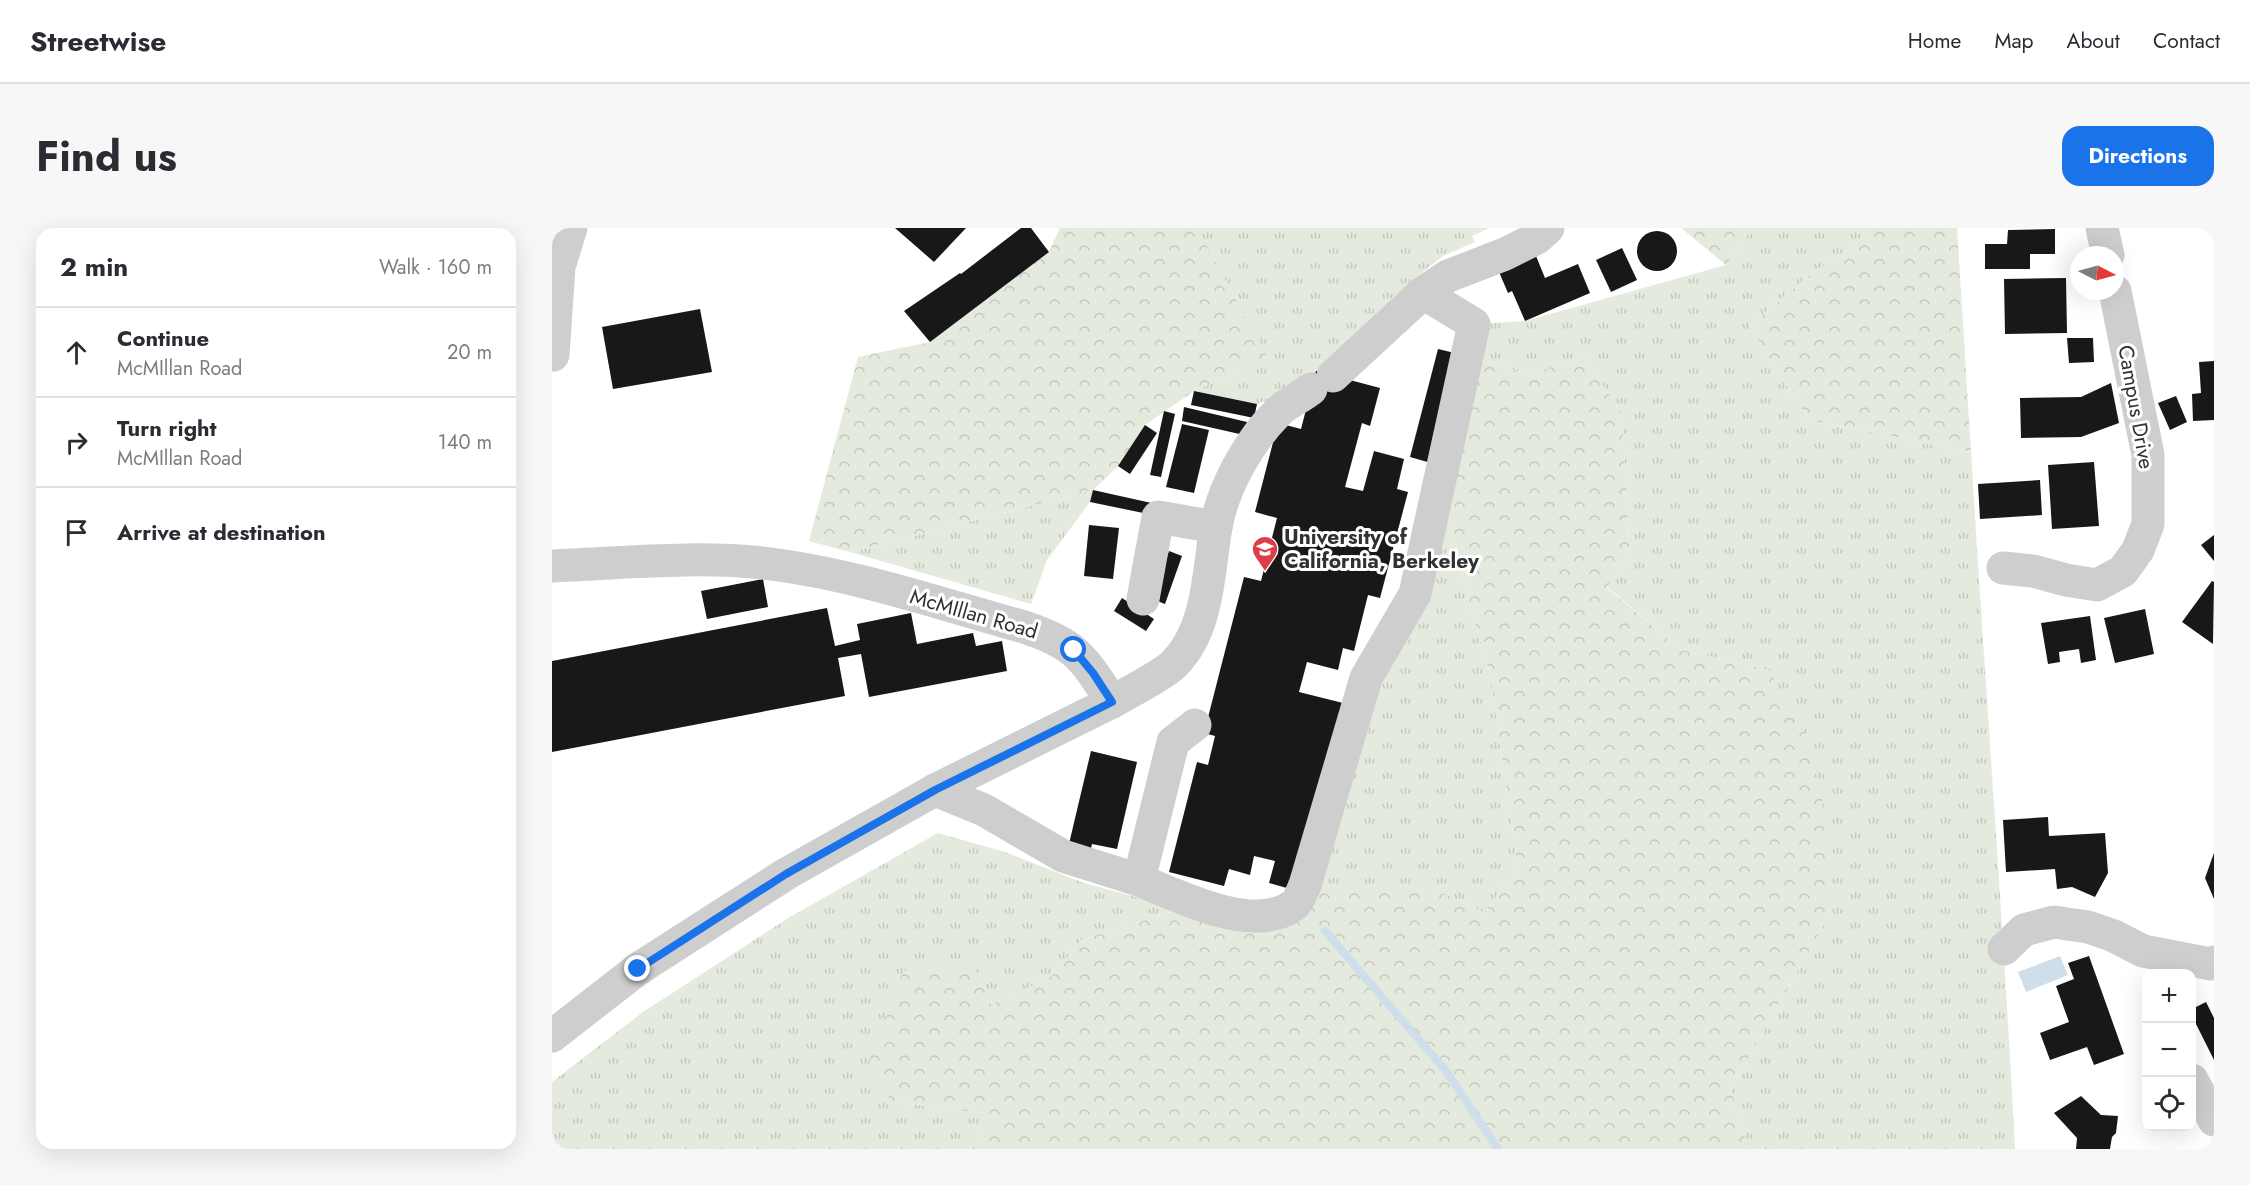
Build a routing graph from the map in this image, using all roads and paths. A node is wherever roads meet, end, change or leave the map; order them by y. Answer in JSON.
{"nodes":[{"id":1,"x":571,"y":228,"type":"edge"},
{"id":2,"x":1548,"y":228,"type":"edge"},
{"id":3,"x":2102,"y":228,"type":"edge"},
{"id":4,"x":2106,"y":246,"type":"edge"},
{"id":5,"x":1423,"y":293,"type":"junction"},
{"id":6,"x":2117,"y":300,"type":"edge"},
{"id":7,"x":553,"y":355,"type":"edge"},
{"id":8,"x":1216,"y":526,"type":"junction"},
{"id":9,"x":552,"y":566,"type":"edge"},
{"id":10,"x":2003,"y":567,"type":"dead end"},
{"id":11,"x":1143,"y":599,"type":"dead end"},
{"id":12,"x":1112,"y":702,"type":"junction"},
{"id":13,"x":1195,"y":725,"type":"dead end"},
{"id":14,"x":935,"y":790,"type":"junction"},
{"id":15,"x":1139,"y":880,"type":"junction"},
{"id":16,"x":2004,"y":949,"type":"dead end"},
{"id":17,"x":2146,"y":962,"type":"edge"},
{"id":18,"x":2214,"y":962,"type":"edge"},
{"id":19,"x":552,"y":1036,"type":"edge"},
{"id":20,"x":2196,"y":1087,"type":"edge"},
{"id":21,"x":2214,"y":1120,"type":"edge"}],
"edges":[{"from":1,"to":7,"type":"street"},
{"from":2,"to":5,"type":"street"},
{"from":3,"to":4,"type":"street"},
{"from":5,"to":8,"type":"street"},
{"from":5,"to":15,"type":"street"},
{"from":6,"to":10,"type":"street","name":"Campus Drive"},
{"from":8,"to":11,"type":"street"},
{"from":8,"to":12,"type":"street"},
{"from":9,"to":12,"type":"street","name":"McMIllan Road"},
{"from":12,"to":14,"type":"street"},
{"from":13,"to":15,"type":"street"},
{"from":14,"to":15,"type":"street"},
{"from":14,"to":19,"type":"street"},
{"from":16,"to":17,"type":"street"},
{"from":17,"to":18,"type":"street"},
{"from":20,"to":21,"type":"street"}]}
